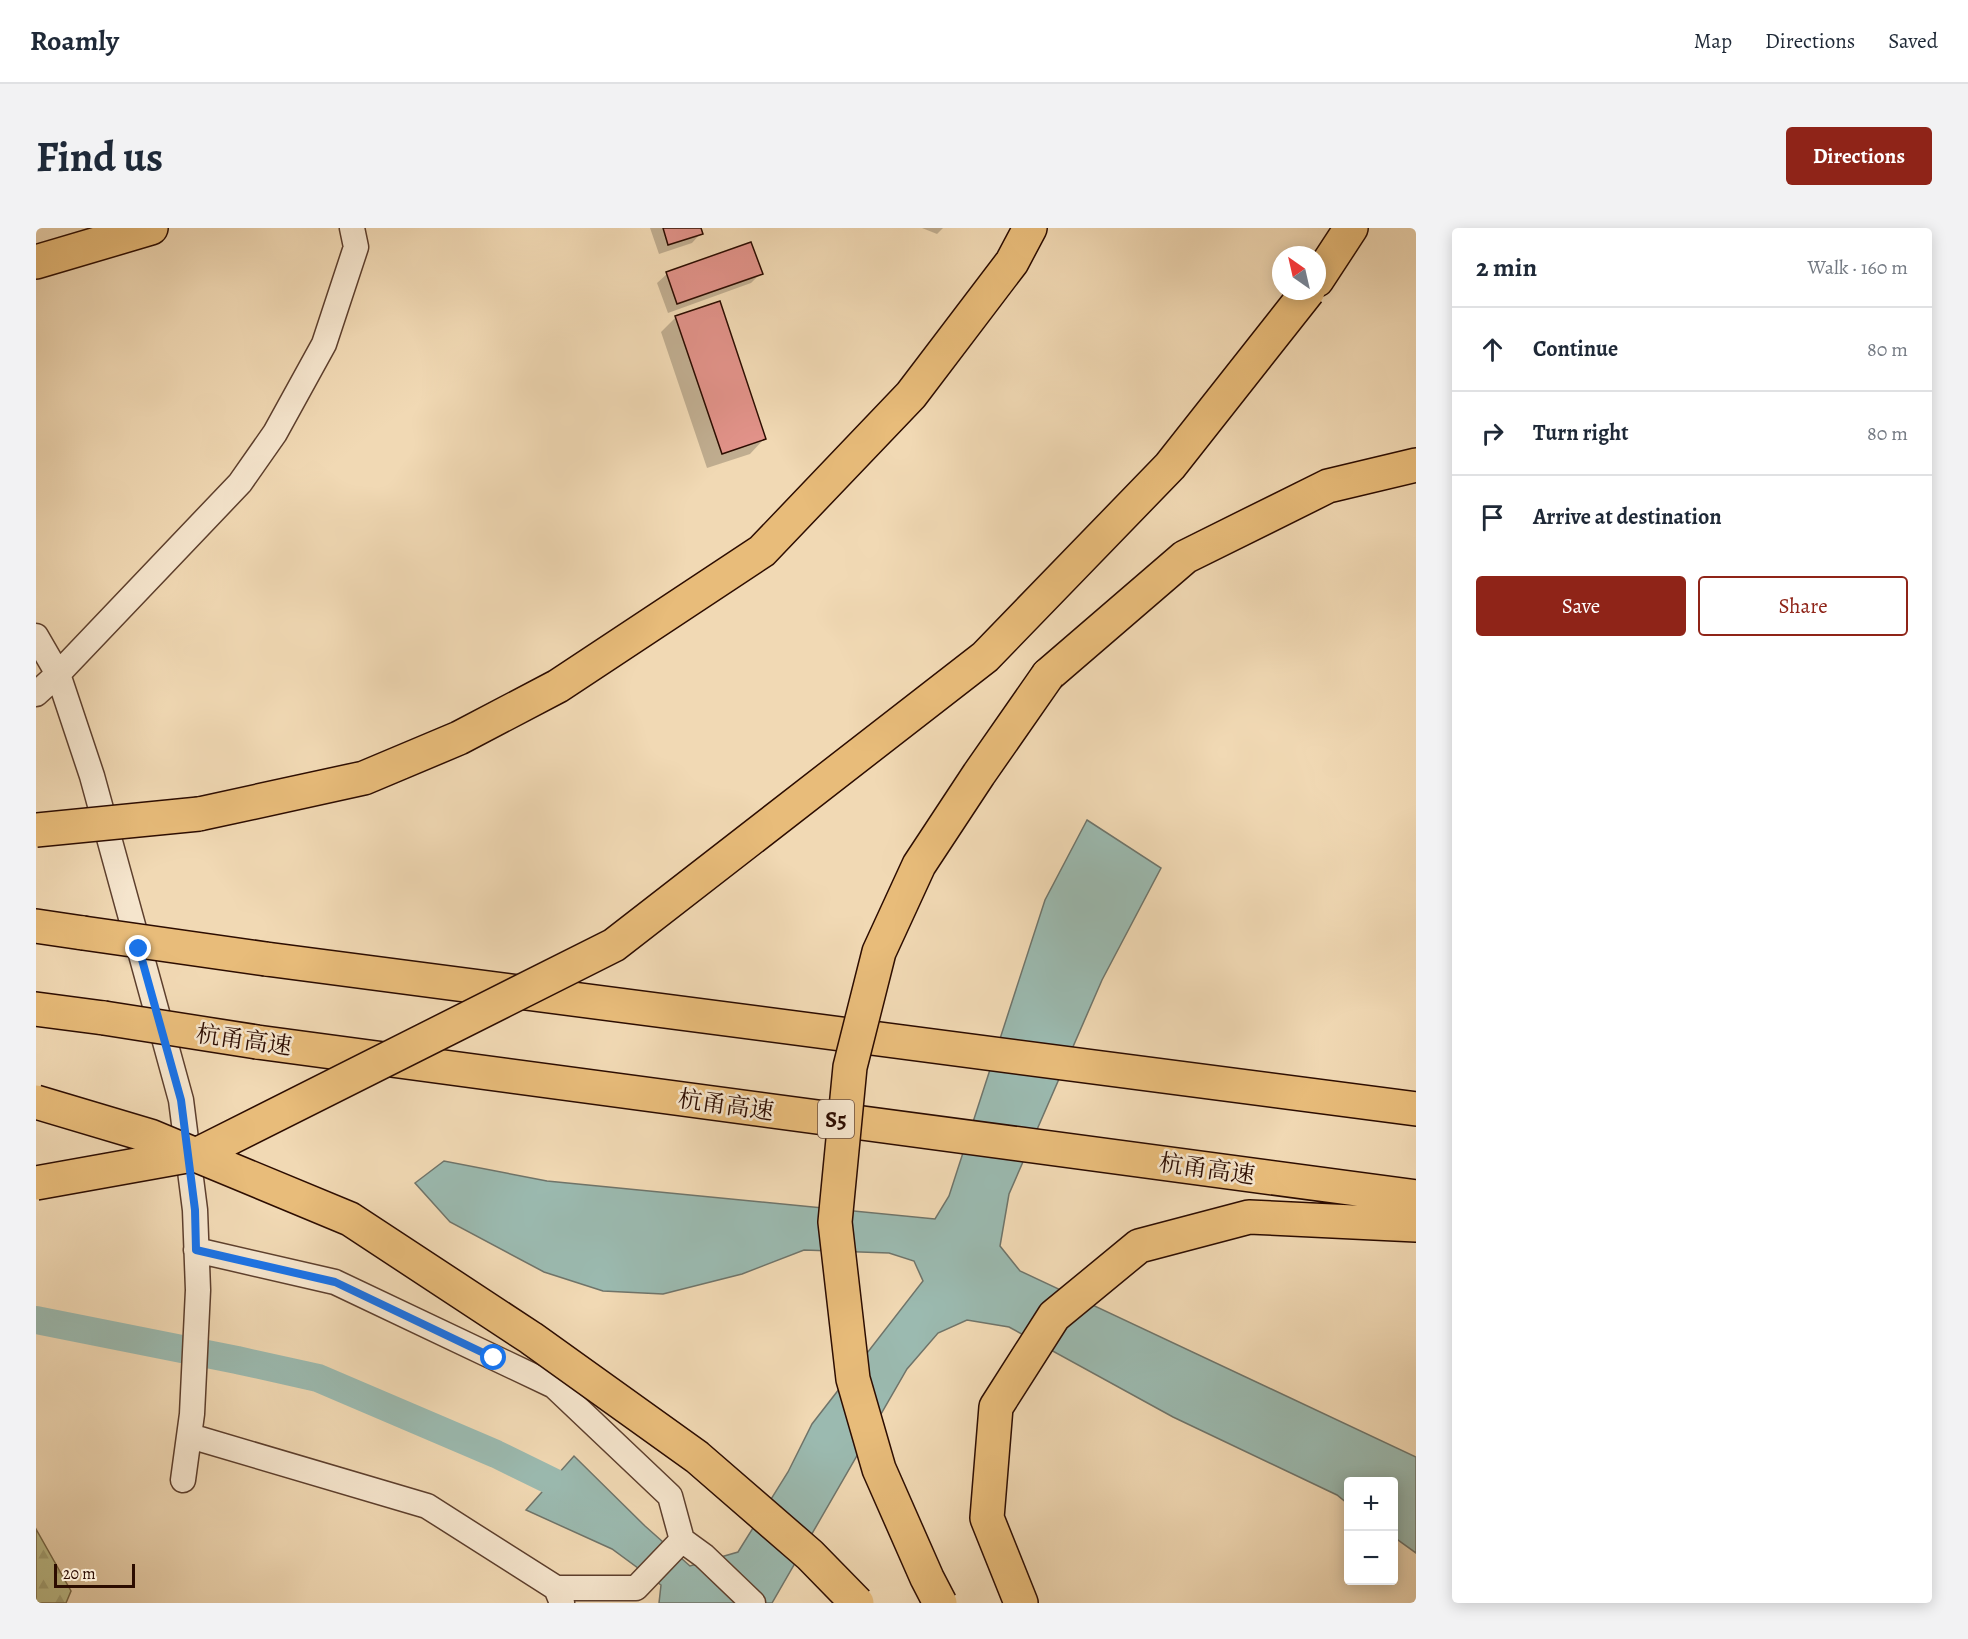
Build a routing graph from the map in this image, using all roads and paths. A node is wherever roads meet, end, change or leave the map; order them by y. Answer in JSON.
{"nodes":[{"id":1,"x":151,"y":228,"type":"edge"},
{"id":2,"x":352,"y":228,"type":"edge"},
{"id":3,"x":1030,"y":228,"type":"edge"},
{"id":4,"x":1351,"y":228,"type":"edge"},
{"id":5,"x":36,"y":262,"type":"edge"},
{"id":6,"x":1326,"y":266,"type":"edge"},
{"id":7,"x":1301,"y":300,"type":"edge"},
{"id":8,"x":1416,"y":465,"type":"edge"},
{"id":9,"x":36,"y":636,"type":"edge"},
{"id":10,"x":58,"y":674,"type":"junction"},
{"id":11,"x":37,"y":694,"type":"edge"},
{"id":12,"x":36,"y":830,"type":"edge"},
{"id":13,"x":36,"y":926,"type":"edge"},
{"id":14,"x":36,"y":1009,"type":"edge"},
{"id":15,"x":36,"y":1102,"type":"edge"},
{"id":16,"x":1416,"y":1108,"type":"edge"},
{"id":17,"x":36,"y":1183,"type":"edge"},
{"id":18,"x":1416,"y":1197,"type":"edge"},
{"id":19,"x":1416,"y":1225,"type":"edge"},
{"id":20,"x":196,"y":1250,"type":"junction"},
{"id":21,"x":191,"y":1425,"type":"junction"},
{"id":22,"x":183,"y":1480,"type":"dead end"},
{"id":23,"x":681,"y":1540,"type":"junction"},
{"id":24,"x":559,"y":1595,"type":"edge"},
{"id":25,"x":753,"y":1603,"type":"edge"},
{"id":26,"x":857,"y":1603,"type":"edge"},
{"id":27,"x":940,"y":1603,"type":"edge"},
{"id":28,"x":1021,"y":1603,"type":"edge"}],
"edges":[{"from":1,"to":5,"type":"main road"},
{"from":2,"to":10,"type":"street"},
{"from":3,"to":12,"type":"main road","bridge":true},
{"from":4,"to":6,"type":"main road"},
{"from":7,"to":17,"type":"main road","bridge":true},
{"from":8,"to":27,"type":"main road","bridge":true},
{"from":9,"to":10,"type":"street"},
{"from":10,"to":11,"type":"street"},
{"from":10,"to":20,"type":"street"},
{"from":13,"to":16,"type":"main road","bridge":true},
{"from":14,"to":18,"type":"main road","name":"杭甬高速","number":"S5","bridge":true},
{"from":15,"to":26,"type":"main road","bridge":true},
{"from":19,"to":28,"type":"main road"},
{"from":20,"to":21,"type":"street"},
{"from":20,"to":23,"type":"street"},
{"from":21,"to":22,"type":"street"},
{"from":21,"to":24,"type":"street"},
{"from":23,"to":24,"type":"street"},
{"from":23,"to":25,"type":"street"}]}
